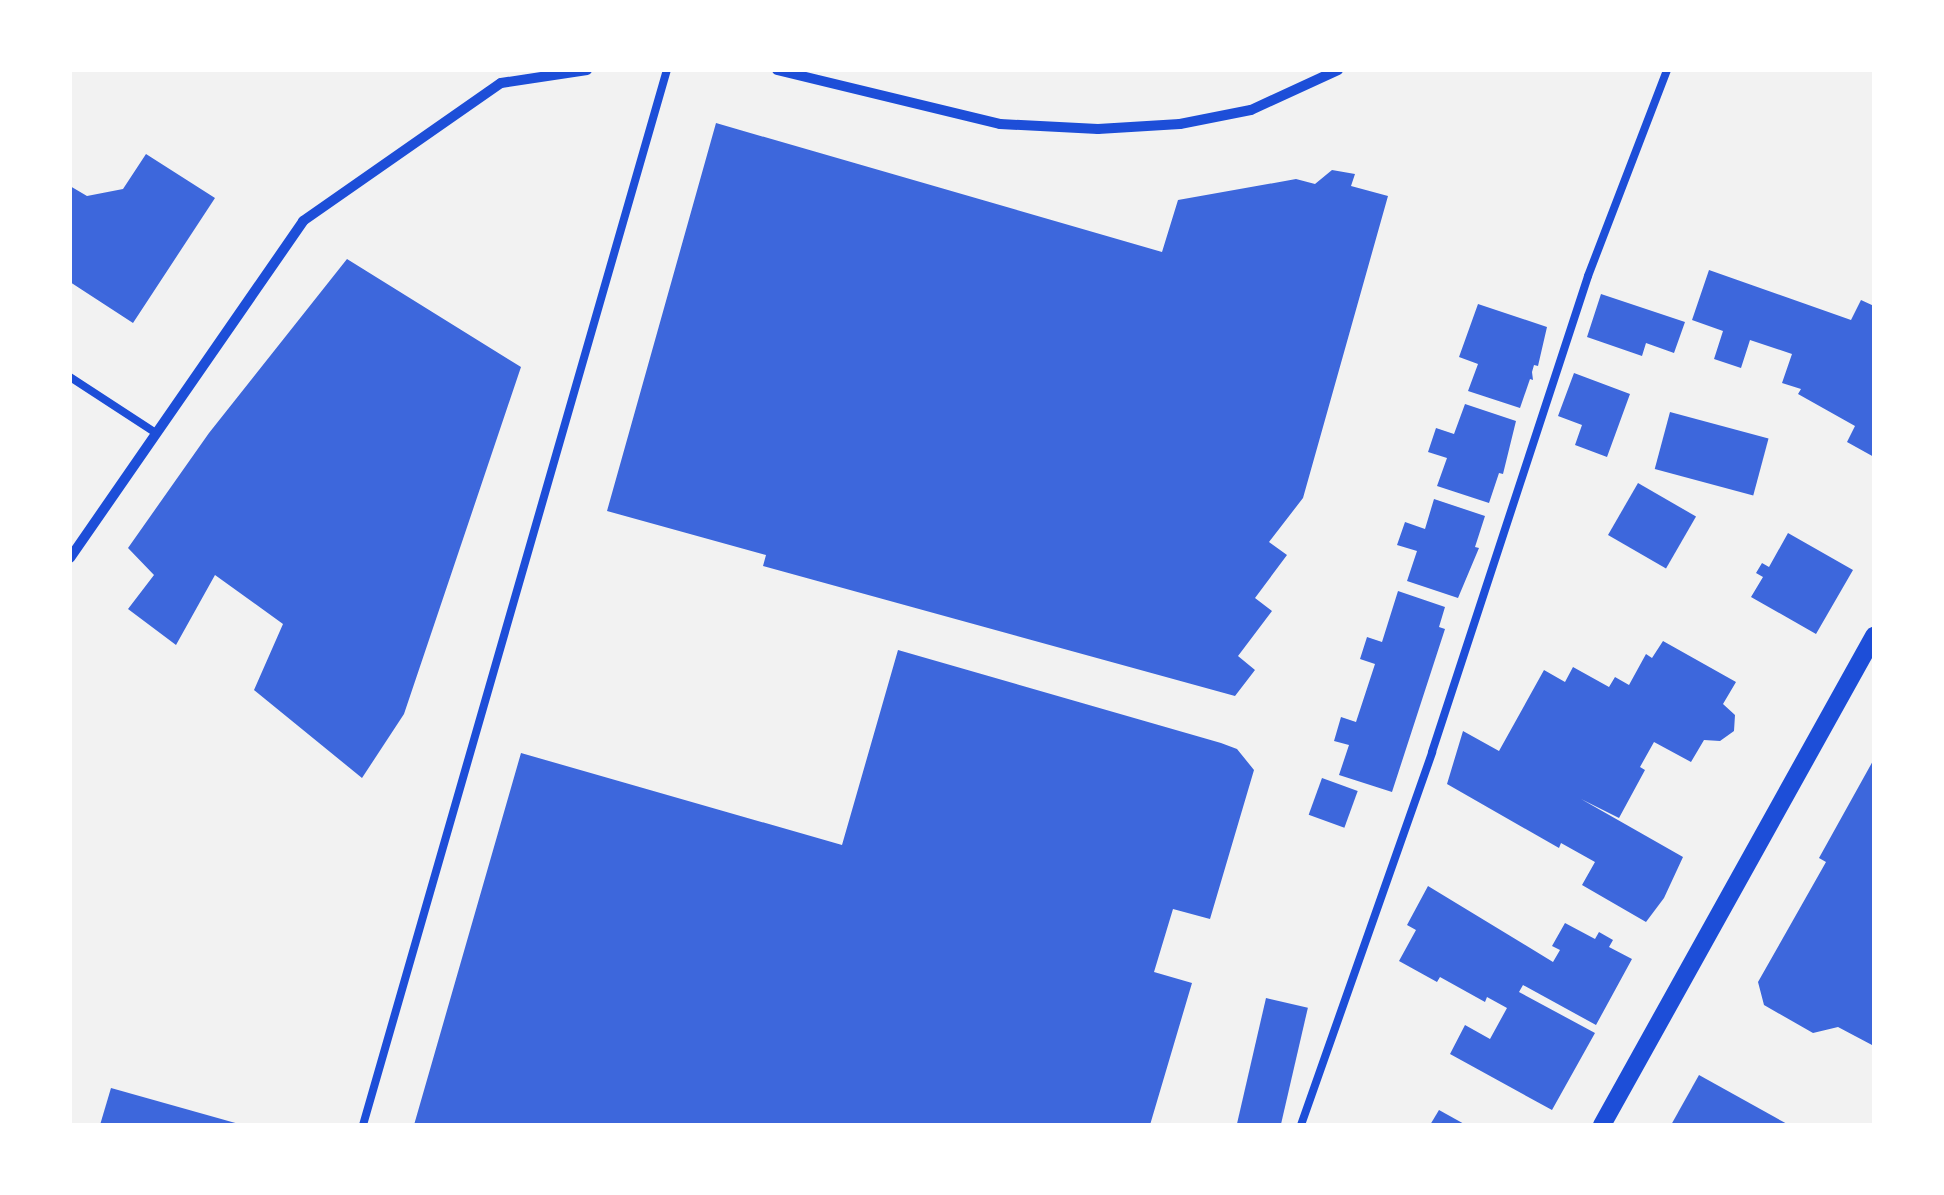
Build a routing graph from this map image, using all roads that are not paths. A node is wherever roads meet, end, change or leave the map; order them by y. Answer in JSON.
{"nodes":[{"id":1,"x":587,"y":70,"type":"edge"},
{"id":2,"x":667,"y":70,"type":"edge"},
{"id":3,"x":778,"y":70,"type":"edge"},
{"id":4,"x":1338,"y":70,"type":"edge"},
{"id":5,"x":1667,"y":70,"type":"edge"},
{"id":6,"x":70,"y":377,"type":"edge"},
{"id":7,"x":156,"y":432,"type":"junction"},
{"id":8,"x":70,"y":558,"type":"edge"},
{"id":9,"x":1874,"y":636,"type":"edge"},
{"id":10,"x":363,"y":1125,"type":"edge"},
{"id":11,"x":1301,"y":1125,"type":"edge"},
{"id":12,"x":1602,"y":1125,"type":"edge"}],
"edges":[{"from":1,"to":7,"type":"street"},
{"from":2,"to":10,"type":"lane"},
{"from":3,"to":4,"type":"street"},
{"from":5,"to":11,"type":"lane"},
{"from":6,"to":7,"type":"lane"},
{"from":7,"to":8,"type":"street"},
{"from":9,"to":12,"type":"street"}]}
